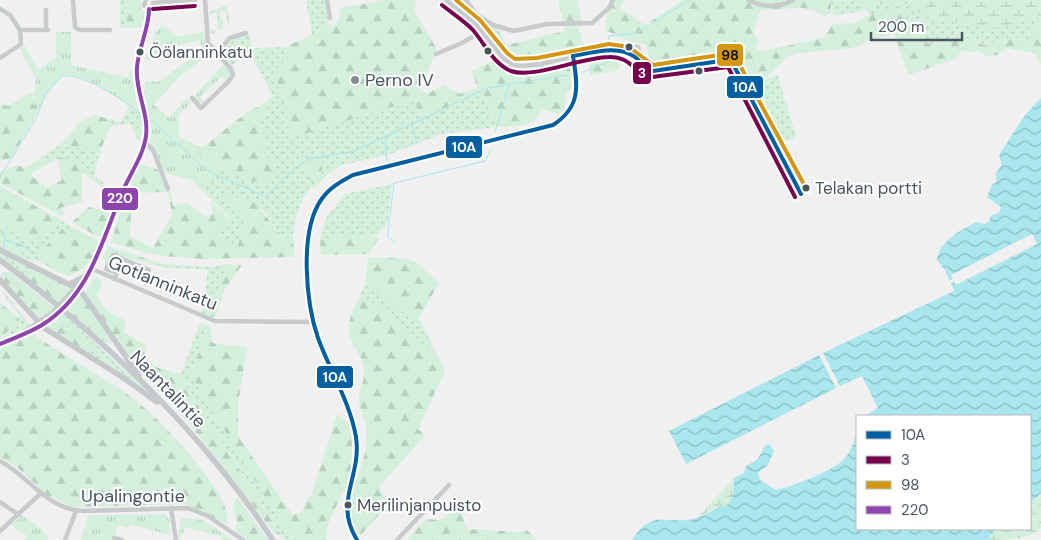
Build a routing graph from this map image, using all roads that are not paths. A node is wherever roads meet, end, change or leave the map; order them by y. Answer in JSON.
{"nodes":[{"id":1,"x":73,"y":0,"type":"edge"},
{"id":2,"x":146,"y":0,"type":"edge"},
{"id":3,"x":195,"y":0,"type":"edge"},
{"id":4,"x":205,"y":0,"type":"edge"},
{"id":5,"x":327,"y":0,"type":"edge"},
{"id":6,"x":446,"y":0,"type":"edge"},
{"id":7,"x":466,"y":0,"type":"edge"},
{"id":8,"x":613,"y":0,"type":"edge"},
{"id":9,"x":749,"y":0,"type":"edge"},
{"id":10,"x":793,"y":0,"type":"edge"},
{"id":11,"x":152,"y":1,"type":"edge"},
{"id":12,"x":0,"y":9,"type":"edge"},
{"id":13,"x":149,"y":9,"type":"junction"},
{"id":14,"x":46,"y":10,"type":"dead end"},
{"id":15,"x":330,"y":18,"type":"dead end"},
{"id":16,"x":20,"y":30,"type":"junction"},
{"id":17,"x":110,"y":30,"type":"dead end"},
{"id":18,"x":482,"y":31,"type":"junction"},
{"id":19,"x":246,"y":33,"type":"dead end"},
{"id":20,"x":622,"y":51,"type":"junction"},
{"id":21,"x":216,"y":53,"type":"junction"},
{"id":22,"x":436,"y":54,"type":"dead end"},
{"id":23,"x":573,"y":56,"type":"junction"},
{"id":24,"x":0,"y":58,"type":"edge"},
{"id":25,"x":637,"y":59,"type":"junction"},
{"id":26,"x":192,"y":98,"type":"dead end"},
{"id":27,"x":145,"y":143,"type":"junction"},
{"id":28,"x":168,"y":189,"type":"dead end"},
{"id":29,"x":801,"y":194,"type":"dead end"},
{"id":30,"x":0,"y":250,"type":"edge"},
{"id":31,"x":0,"y":262,"type":"edge"},
{"id":32,"x":92,"y":269,"type":"junction"},
{"id":33,"x":149,"y":270,"type":"dead end"},
{"id":34,"x":87,"y":275,"type":"junction"},
{"id":35,"x":114,"y":279,"type":"junction"},
{"id":36,"x":0,"y":280,"type":"edge"},
{"id":37,"x":70,"y":284,"type":"junction"},
{"id":38,"x":78,"y":289,"type":"junction"},
{"id":39,"x":313,"y":322,"type":"junction"},
{"id":40,"x":39,"y":324,"type":"junction"},
{"id":41,"x":0,"y":344,"type":"edge"},
{"id":42,"x":148,"y":388,"type":"junction"},
{"id":43,"x":169,"y":411,"type":"junction"},
{"id":44,"x":0,"y":461,"type":"edge"},
{"id":45,"x":449,"y":485,"type":"dead end"},
{"id":46,"x":40,"y":494,"type":"junction"},
{"id":47,"x":0,"y":502,"type":"edge"},
{"id":48,"x":172,"y":508,"type":"junction"},
{"id":49,"x":76,"y":511,"type":"junction"},
{"id":50,"x":19,"y":515,"type":"junction"},
{"id":51,"x":0,"y":531,"type":"edge"},
{"id":52,"x":114,"y":538,"type":"dead end"},
{"id":53,"x":64,"y":540,"type":"edge"},
{"id":54,"x":122,"y":540,"type":"edge"},
{"id":55,"x":176,"y":540,"type":"edge"},
{"id":56,"x":244,"y":540,"type":"edge"},
{"id":57,"x":273,"y":540,"type":"edge"},
{"id":58,"x":357,"y":540,"type":"edge"},
{"id":59,"x":397,"y":540,"type":"edge"}],
"edges":[{"from":1,"to":17,"type":"street"},
{"from":2,"to":13,"type":"street"},
{"from":3,"to":11,"type":"street"},
{"from":4,"to":21,"type":"street"},
{"from":5,"to":15,"type":"street"},
{"from":6,"to":18,"type":"street"},
{"from":7,"to":8,"type":"street"},
{"from":9,"to":10,"type":"street"},
{"from":11,"to":13,"type":"street"},
{"from":12,"to":16,"type":"street"},
{"from":13,"to":27,"type":"street"},
{"from":14,"to":16,"type":"street"},
{"from":16,"to":24,"type":"street"},
{"from":18,"to":22,"type":"street"},
{"from":18,"to":23,"type":"street"},
{"from":19,"to":21,"type":"street"},
{"from":20,"to":23,"type":"street"},
{"from":20,"to":25,"type":"street"},
{"from":20,"to":25,"type":"street"},
{"from":21,"to":26,"type":"street"},
{"from":23,"to":39,"type":"street"},
{"from":25,"to":29,"type":"street"},
{"from":27,"to":28,"type":"street"},
{"from":27,"to":32,"type":"street"},
{"from":30,"to":37,"type":"main road"},
{"from":31,"to":42,"type":"main road","name":"Naantalintie"},
{"from":32,"to":34,"type":"street"},
{"from":32,"to":35,"type":"street","name":"Gotlanninkatu"},
{"from":32,"to":38,"type":"street"},
{"from":33,"to":35,"type":"street"},
{"from":34,"to":37,"type":"main road"},
{"from":34,"to":38,"type":"street"},
{"from":35,"to":39,"type":"street","name":"Gotlanninkatu"},
{"from":36,"to":40,"type":"main road"},
{"from":37,"to":38,"type":"main road"},
{"from":38,"to":40,"type":"street"},
{"from":38,"to":42,"type":"main road"},
{"from":39,"to":58,"type":"street"},
{"from":40,"to":41,"type":"street"},
{"from":40,"to":43,"type":"main road"},
{"from":42,"to":43,"type":"main road","name":"Naantalintie"},
{"from":43,"to":57,"type":"main road","name":"Naantalintie"},
{"from":44,"to":46,"type":"street","name":"Upalingontie"},
{"from":45,"to":59,"type":"street"},
{"from":46,"to":49,"type":"street","name":"Upalingontie"},
{"from":46,"to":50,"type":"street"},
{"from":47,"to":50,"type":"street"},
{"from":48,"to":49,"type":"street","name":"Upalingontie"},
{"from":48,"to":55,"type":"street"},
{"from":48,"to":56,"type":"street","name":"Upalingontie"},
{"from":49,"to":53,"type":"street"},
{"from":50,"to":51,"type":"street"},
{"from":52,"to":54,"type":"street"}]}
